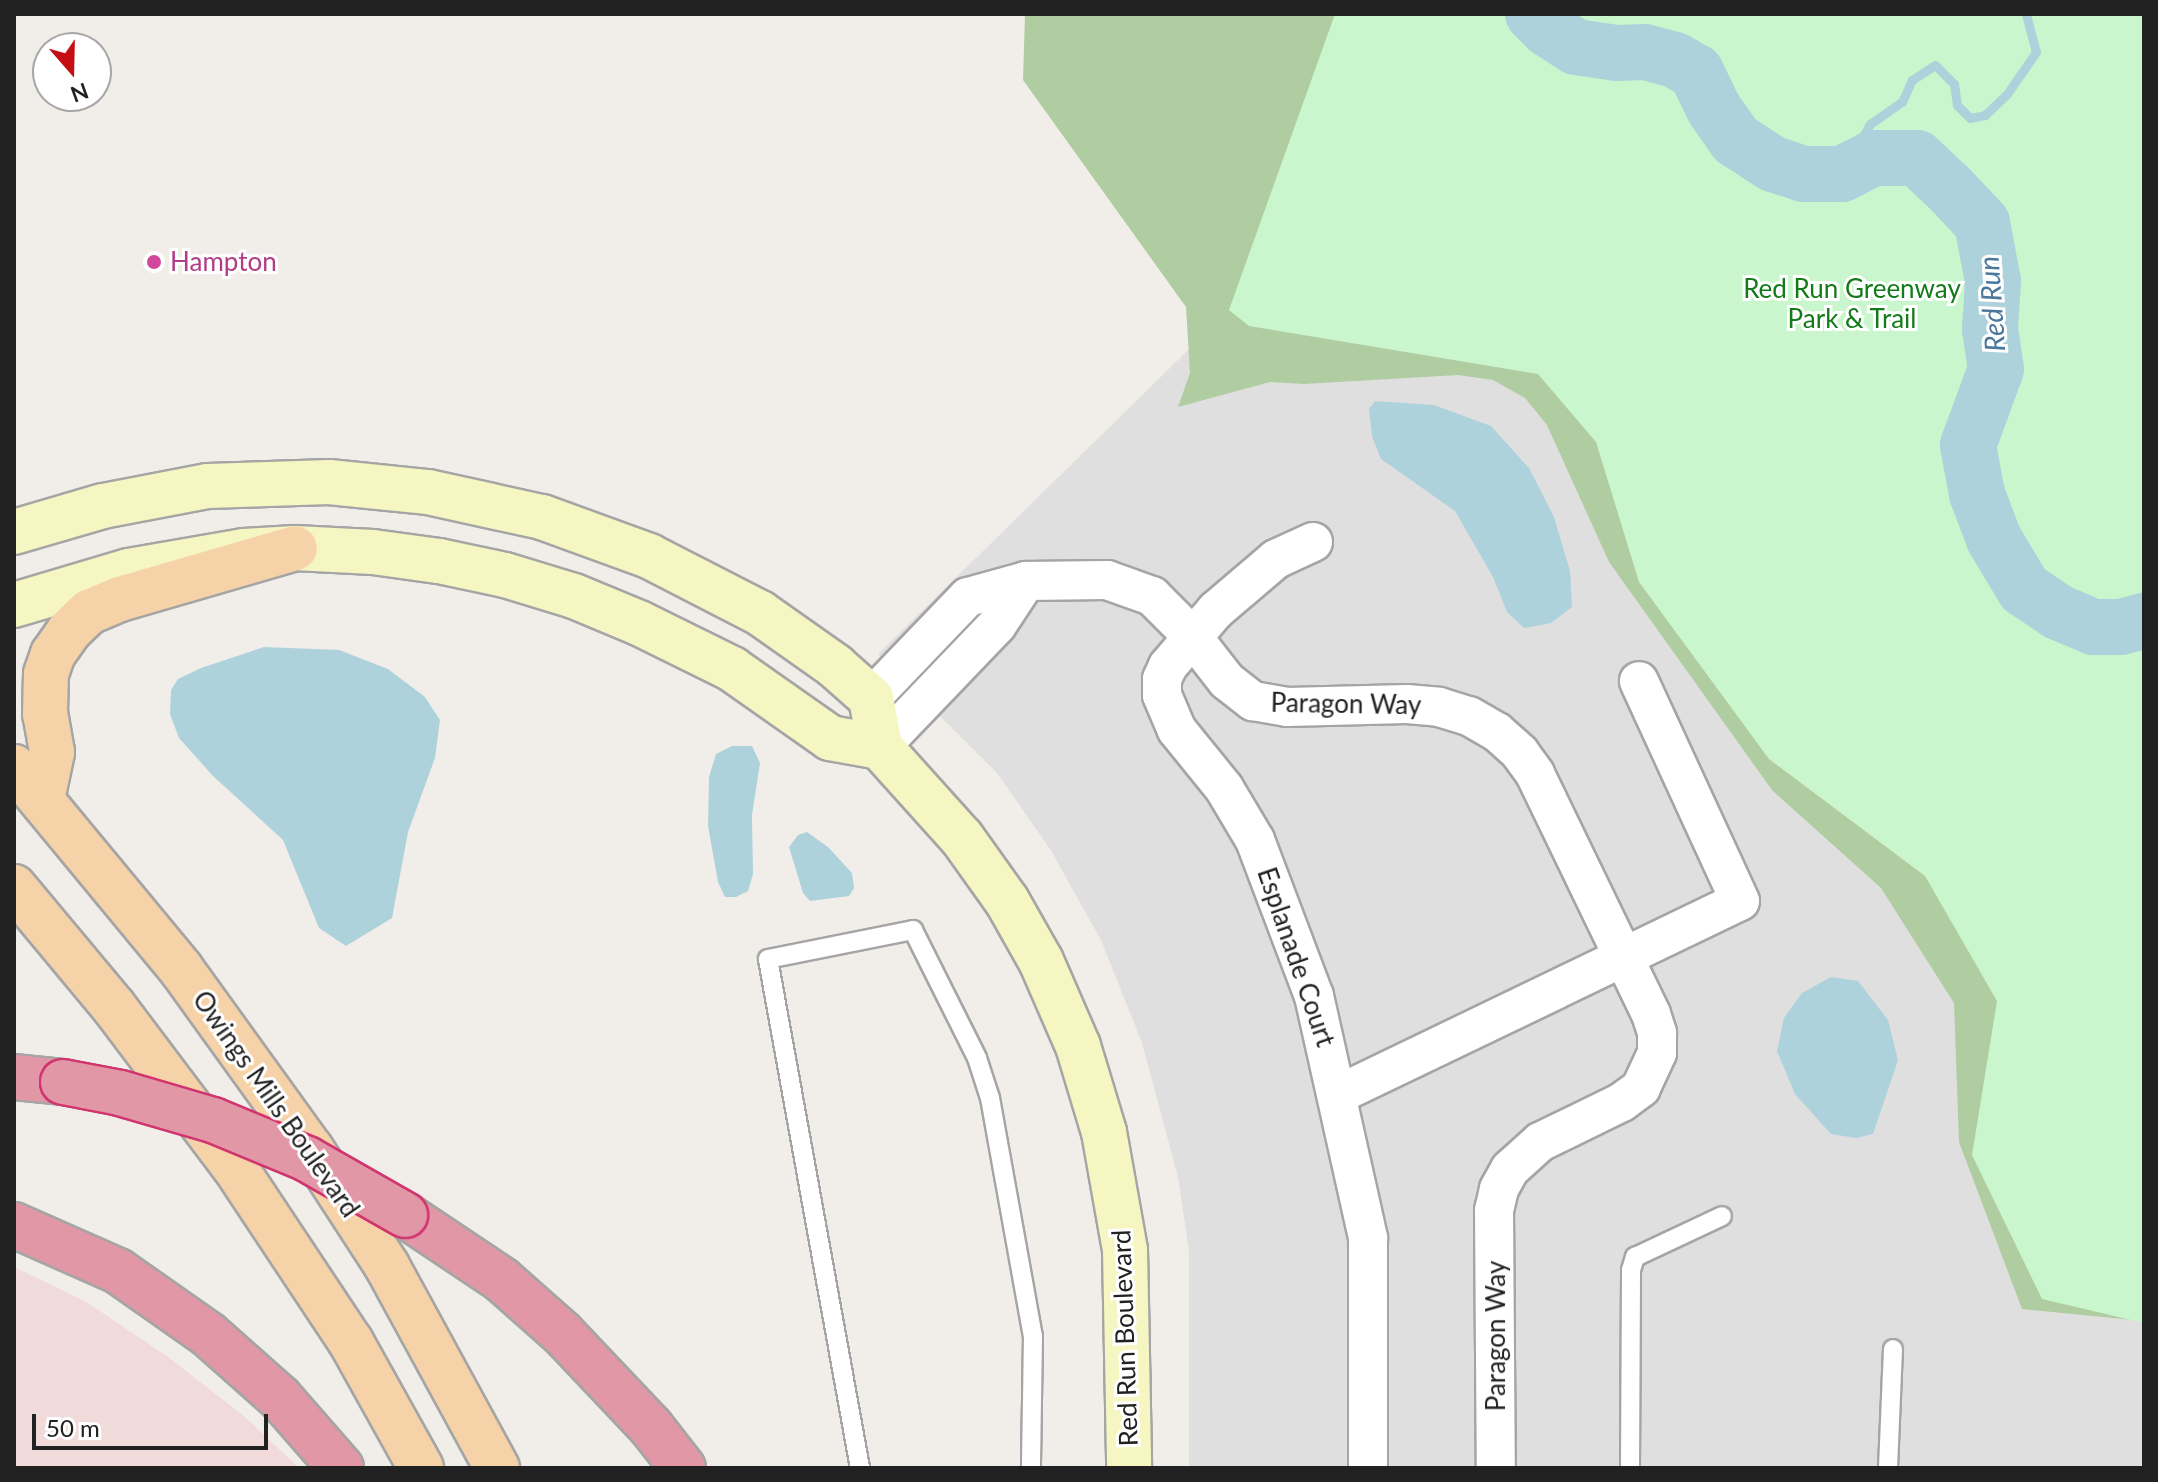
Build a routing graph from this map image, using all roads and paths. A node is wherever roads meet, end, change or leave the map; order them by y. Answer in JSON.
{"nodes":[{"id":1,"x":14,"y":532,"type":"edge"},
{"id":2,"x":1313,"y":542,"type":"dead end"},
{"id":3,"x":295,"y":548,"type":"junction"},
{"id":4,"x":1026,"y":581,"type":"junction"},
{"id":5,"x":14,"y":605,"type":"edge"},
{"id":6,"x":1191,"y":635,"type":"junction"},
{"id":7,"x":1639,"y":681,"type":"dead end"},
{"id":8,"x":871,"y":698,"type":"junction"},
{"id":9,"x":880,"y":747,"type":"junction"},
{"id":10,"x":14,"y":767,"type":"edge"},
{"id":11,"x":42,"y":800,"type":"junction"},
{"id":12,"x":14,"y":887,"type":"edge"},
{"id":13,"x":14,"y":926,"type":"edge"},
{"id":14,"x":1623,"y":957,"type":"junction"},
{"id":15,"x":114,"y":1007,"type":"junction"},
{"id":16,"x":14,"y":1077,"type":"edge"},
{"id":17,"x":1337,"y":1095,"type":"junction"},
{"id":18,"x":1722,"y":1216,"type":"dead end"},
{"id":19,"x":14,"y":1225,"type":"edge"},
{"id":20,"x":1893,"y":1349,"type":"dead end"},
{"id":21,"x":341,"y":1468,"type":"edge"},
{"id":22,"x":421,"y":1468,"type":"edge"},
{"id":23,"x":497,"y":1468,"type":"edge"},
{"id":24,"x":683,"y":1468,"type":"edge"},
{"id":25,"x":860,"y":1468,"type":"edge"},
{"id":26,"x":1031,"y":1468,"type":"edge"},
{"id":27,"x":1129,"y":1468,"type":"edge"},
{"id":28,"x":1368,"y":1468,"type":"edge"},
{"id":29,"x":1496,"y":1468,"type":"edge"},
{"id":30,"x":1630,"y":1468,"type":"edge"},
{"id":31,"x":1888,"y":1468,"type":"edge"}],
"edges":[{"from":1,"to":8,"type":"main road"},
{"from":2,"to":6,"type":"street","name":"Esplanade Court"},
{"from":3,"to":5,"type":"main road"},
{"from":3,"to":9,"type":"main road"},
{"from":3,"to":11,"type":"main road"},
{"from":4,"to":6,"type":"street","name":"Paragon Way"},
{"from":4,"to":8,"type":"street"},
{"from":4,"to":9,"type":"street"},
{"from":6,"to":14,"type":"street","name":"Paragon Way"},
{"from":6,"to":17,"type":"street","name":"Esplanade Court"},
{"from":7,"to":14,"type":"street"},
{"from":8,"to":9,"type":"main road"},
{"from":9,"to":27,"type":"main road","name":"Red Run Boulevard"},
{"from":10,"to":11,"type":"main road","name":"Owings Mills Boulevard"},
{"from":11,"to":23,"type":"main road","name":"Owings Mills Boulevard"},
{"from":12,"to":15,"type":"main road"},
{"from":13,"to":15,"type":"main road"},
{"from":14,"to":17,"type":"street"},
{"from":14,"to":29,"type":"street","name":"Paragon Way"},
{"from":15,"to":22,"type":"main road"},
{"from":16,"to":24,"type":"highway","bridge":true},
{"from":17,"to":28,"type":"street","name":"Esplanade Court"},
{"from":18,"to":30,"type":"lane"},
{"from":19,"to":21,"type":"highway"},
{"from":20,"to":31,"type":"lane"},
{"from":25,"to":26,"type":"lane"}]}
